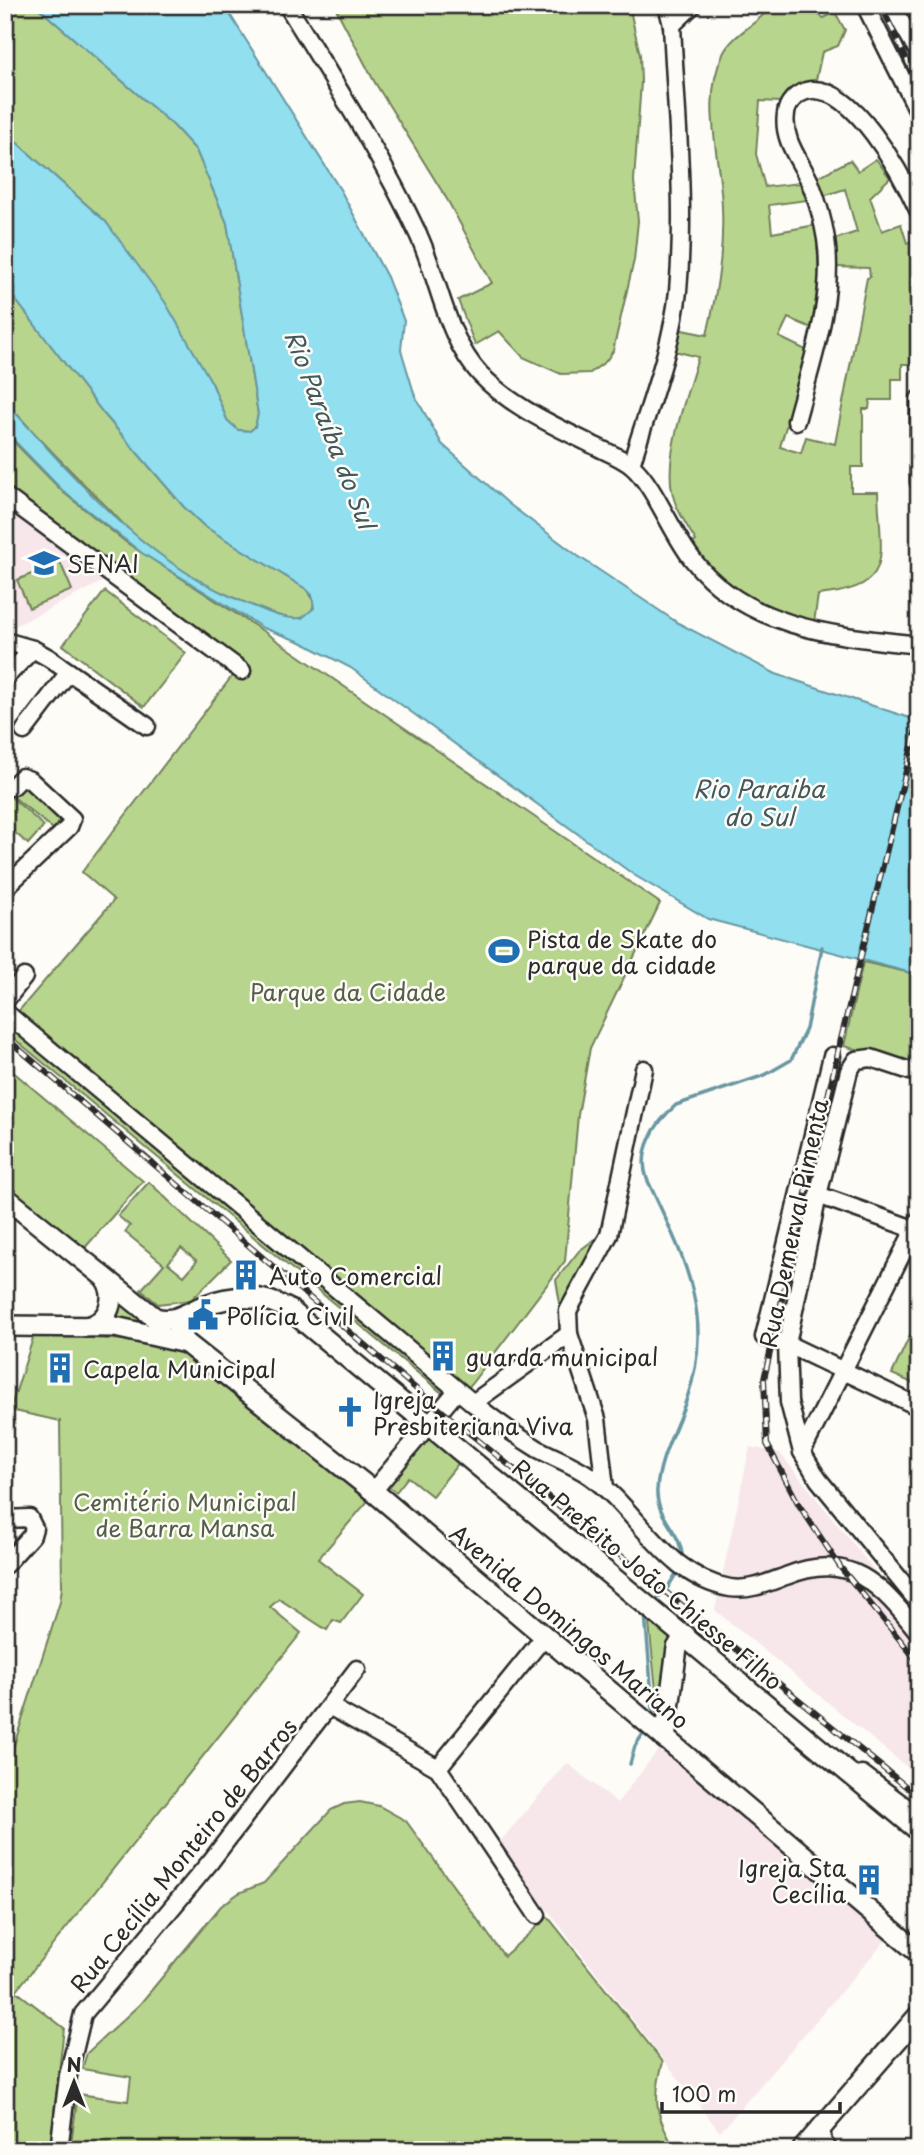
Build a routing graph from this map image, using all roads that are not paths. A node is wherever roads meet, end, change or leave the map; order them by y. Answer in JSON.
{"nodes":[{"id":1,"x":287,"y":5,"type":"edge"},
{"id":2,"x":667,"y":5,"type":"edge"},
{"id":3,"x":693,"y":5,"type":"edge"},
{"id":4,"x":865,"y":5,"type":"edge"},
{"id":5,"x":891,"y":5,"type":"edge"},
{"id":6,"x":672,"y":25,"type":"junction"},
{"id":7,"x":919,"y":52,"type":"edge"},
{"id":8,"x":918,"y":111,"type":"edge"},
{"id":9,"x":919,"y":212,"type":"edge"},
{"id":10,"x":919,"y":399,"type":"edge"},
{"id":11,"x":796,"y":421,"type":"dead end"},
{"id":12,"x":631,"y":465,"type":"junction"},
{"id":13,"x":919,"y":483,"type":"edge"},
{"id":14,"x":5,"y":496,"type":"edge"},
{"id":15,"x":5,"y":641,"type":"edge"},
{"id":16,"x":919,"y":645,"type":"edge"},
{"id":17,"x":33,"y":649,"type":"junction"},
{"id":18,"x":242,"y":671,"type":"dead end"},
{"id":19,"x":69,"y":672,"type":"junction"},
{"id":20,"x":5,"y":678,"type":"edge"},
{"id":21,"x":147,"y":726,"type":"dead end"},
{"id":22,"x":24,"y":731,"type":"dead end"},
{"id":23,"x":5,"y":788,"type":"edge"},
{"id":24,"x":5,"y":888,"type":"edge"},
{"id":25,"x":23,"y":977,"type":"dead end"},
{"id":26,"x":5,"y":1000,"type":"edge"},
{"id":27,"x":5,"y":1012,"type":"edge"},
{"id":28,"x":832,"y":1056,"type":"dead end"},
{"id":29,"x":644,"y":1069,"type":"dead end"},
{"id":30,"x":919,"y":1074,"type":"edge"},
{"id":31,"x":818,"y":1195,"type":"junction"},
{"id":32,"x":5,"y":1196,"type":"edge"},
{"id":33,"x":917,"y":1226,"type":"edge"},
{"id":34,"x":109,"y":1281,"type":"junction"},
{"id":35,"x":183,"y":1318,"type":"junction"},
{"id":36,"x":5,"y":1326,"type":"edge"},
{"id":37,"x":85,"y":1327,"type":"junction"},
{"id":38,"x":569,"y":1334,"type":"junction"},
{"id":39,"x":186,"y":1343,"type":"junction"},
{"id":40,"x":787,"y":1344,"type":"junction"},
{"id":41,"x":842,"y":1370,"type":"junction"},
{"id":42,"x":456,"y":1392,"type":"junction"},
{"id":43,"x":472,"y":1403,"type":"junction"},
{"id":44,"x":919,"y":1406,"type":"edge"},
{"id":45,"x":428,"y":1425,"type":"junction"},
{"id":46,"x":802,"y":1452,"type":"junction"},
{"id":47,"x":605,"y":1488,"type":"junction"},
{"id":48,"x":373,"y":1491,"type":"junction"},
{"id":49,"x":5,"y":1519,"type":"edge"},
{"id":50,"x":5,"y":1565,"type":"edge"},
{"id":51,"x":919,"y":1603,"type":"edge"},
{"id":52,"x":919,"y":1633,"type":"edge"},
{"id":53,"x":685,"y":1635,"type":"junction"},
{"id":54,"x":544,"y":1637,"type":"junction"},
{"id":55,"x":357,"y":1670,"type":"dead end"},
{"id":56,"x":331,"y":1707,"type":"junction"},
{"id":57,"x":661,"y":1736,"type":"junction"},
{"id":58,"x":838,"y":1766,"type":"junction"},
{"id":59,"x":438,"y":1768,"type":"junction"},
{"id":60,"x":919,"y":1816,"type":"edge"},
{"id":61,"x":919,"y":1834,"type":"edge"},
{"id":62,"x":537,"y":1915,"type":"dead end"},
{"id":63,"x":919,"y":1953,"type":"edge"},
{"id":64,"x":919,"y":2015,"type":"edge"},
{"id":65,"x":821,"y":2128,"type":"junction"},
{"id":66,"x":59,"y":2150,"type":"edge"},
{"id":67,"x":802,"y":2150,"type":"edge"},
{"id":68,"x":829,"y":2150,"type":"edge"}],
"edges":[{"from":1,"to":12,"type":"street"},
{"from":2,"to":6,"type":"street"},
{"from":3,"to":6,"type":"street"},
{"from":4,"to":8,"type":"street"},
{"from":5,"to":7,"type":"street"},
{"from":6,"to":12,"type":"street"},
{"from":9,"to":11,"type":"street"},
{"from":10,"to":13,"type":"street"},
{"from":12,"to":16,"type":"street"},
{"from":14,"to":18,"type":"street"},
{"from":15,"to":17,"type":"street"},
{"from":17,"to":19,"type":"street"},
{"from":17,"to":20,"type":"street"},
{"from":19,"to":21,"type":"street"},
{"from":19,"to":22,"type":"street"},
{"from":23,"to":24,"type":"street"},
{"from":25,"to":26,"type":"street"},
{"from":27,"to":42,"type":"street"},
{"from":28,"to":40,"type":"street"},
{"from":29,"to":38,"type":"street"},
{"from":30,"to":31,"type":"street","name":"Rua Demerval Pimenta"},
{"from":31,"to":33,"type":"street"},
{"from":31,"to":40,"type":"street","name":"Rua Demerval Pimenta"},
{"from":32,"to":34,"type":"main road"},
{"from":33,"to":41,"type":"street"},
{"from":34,"to":35,"type":"main road"},
{"from":34,"to":37,"type":"main road"},
{"from":35,"to":39,"type":"main road"},
{"from":35,"to":45,"type":"main road","name":"Rua Prefeito João Chiesse Filho"},
{"from":36,"to":37,"type":"main road"},
{"from":37,"to":39,"type":"main road"},
{"from":38,"to":43,"type":"street"},
{"from":38,"to":47,"type":"street"},
{"from":39,"to":48,"type":"main road","name":"Avenida Domingos Mariano"},
{"from":40,"to":41,"type":"street"},
{"from":40,"to":46,"type":"street","name":"Rua Demerval Pimenta"},
{"from":41,"to":44,"type":"street"},
{"from":41,"to":46,"type":"street"},
{"from":42,"to":43,"type":"street"},
{"from":42,"to":45,"type":"street"},
{"from":43,"to":47,"type":"street"},
{"from":45,"to":48,"type":"street"},
{"from":45,"to":53,"type":"main road","name":"Rua Prefeito João Chiesse Filho"},
{"from":46,"to":51,"type":"street","name":"Rua Demerval Pimenta"},
{"from":47,"to":52,"type":"street"},
{"from":48,"to":54,"type":"main road","name":"Avenida Domingos Mariano"},
{"from":49,"to":50,"type":"street"},
{"from":53,"to":57,"type":"main road"},
{"from":53,"to":58,"type":"main road","name":"Rua Prefeito João Chiesse Filho"},
{"from":54,"to":57,"type":"main road","name":"Avenida Domingos Mariano"},
{"from":54,"to":59,"type":"street"},
{"from":55,"to":56,"type":"street","name":"Rua Cecília Monteiro de Barros"},
{"from":56,"to":59,"type":"street"},
{"from":56,"to":66,"type":"street","name":"Rua Cecília Monteiro de Barros"},
{"from":57,"to":63,"type":"main road","name":"Avenida Domingos Mariano"},
{"from":58,"to":60,"type":"street"},
{"from":58,"to":61,"type":"main road","name":"Rua Prefeito João Chiesse Filho"},
{"from":59,"to":62,"type":"street"},
{"from":64,"to":65,"type":"main road"},
{"from":65,"to":67,"type":"main road"},
{"from":65,"to":68,"type":"street"}]}
